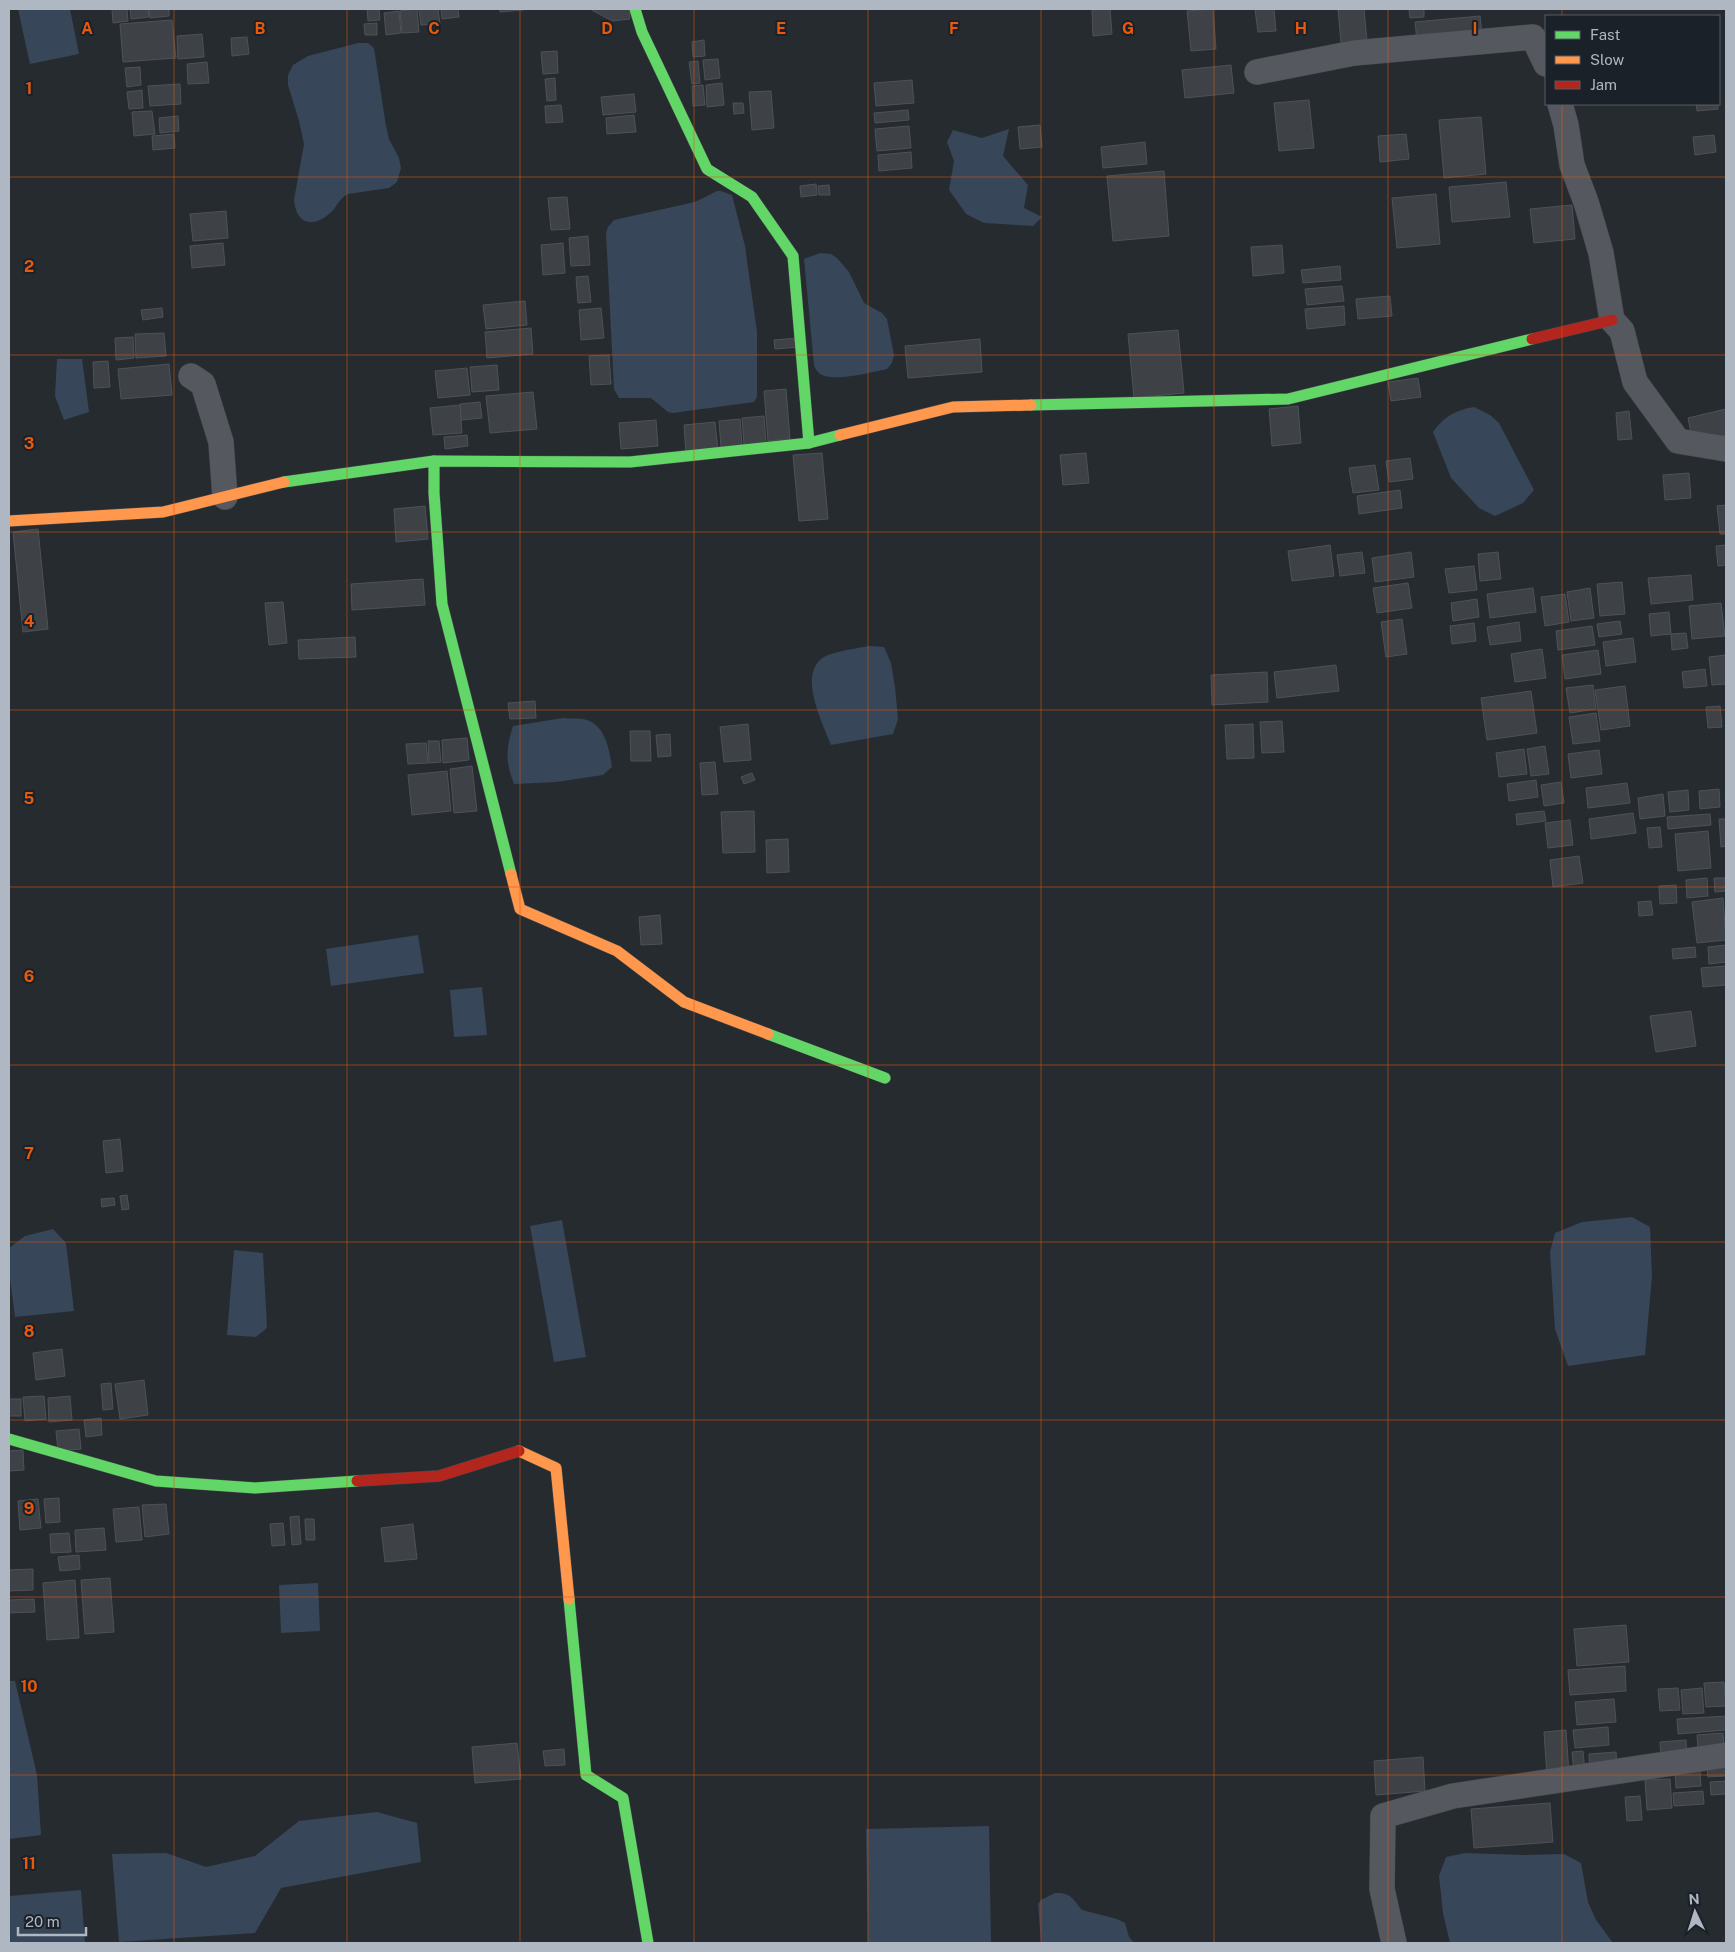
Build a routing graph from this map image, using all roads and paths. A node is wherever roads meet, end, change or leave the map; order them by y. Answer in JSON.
{"nodes":[{"id":1,"x":635,"y":9,"type":"edge"},
{"id":2,"x":1545,"y":62,"type":"edge"},
{"id":3,"x":1257,"y":72,"type":"dead end"},
{"id":4,"x":1560,"y":105,"type":"edge"},
{"id":5,"x":1612,"y":320,"type":"junction"},
{"id":6,"x":191,"y":376,"type":"dead end"},
{"id":7,"x":809,"y":443,"type":"junction"},
{"id":8,"x":1726,"y":449,"type":"edge"},
{"id":9,"x":434,"y":461,"type":"junction"},
{"id":10,"x":225,"y":497,"type":"junction"},
{"id":11,"x":9,"y":521,"type":"edge"},
{"id":12,"x":885,"y":1078,"type":"dead end"},
{"id":13,"x":9,"y":1439,"type":"edge"},
{"id":14,"x":1726,"y":1755,"type":"edge"},
{"id":15,"x":648,"y":1943,"type":"edge"},
{"id":16,"x":1394,"y":1943,"type":"edge"}],
"edges":[{"from":1,"to":7,"type":"street"},
{"from":2,"to":3,"type":"street"},
{"from":4,"to":5,"type":"street"},
{"from":5,"to":7,"type":"street"},
{"from":5,"to":8,"type":"street"},
{"from":6,"to":10,"type":"street"},
{"from":7,"to":9,"type":"street"},
{"from":9,"to":10,"type":"street"},
{"from":9,"to":12,"type":"street"},
{"from":10,"to":11,"type":"street"},
{"from":13,"to":15,"type":"street"},
{"from":14,"to":16,"type":"street"}]}
